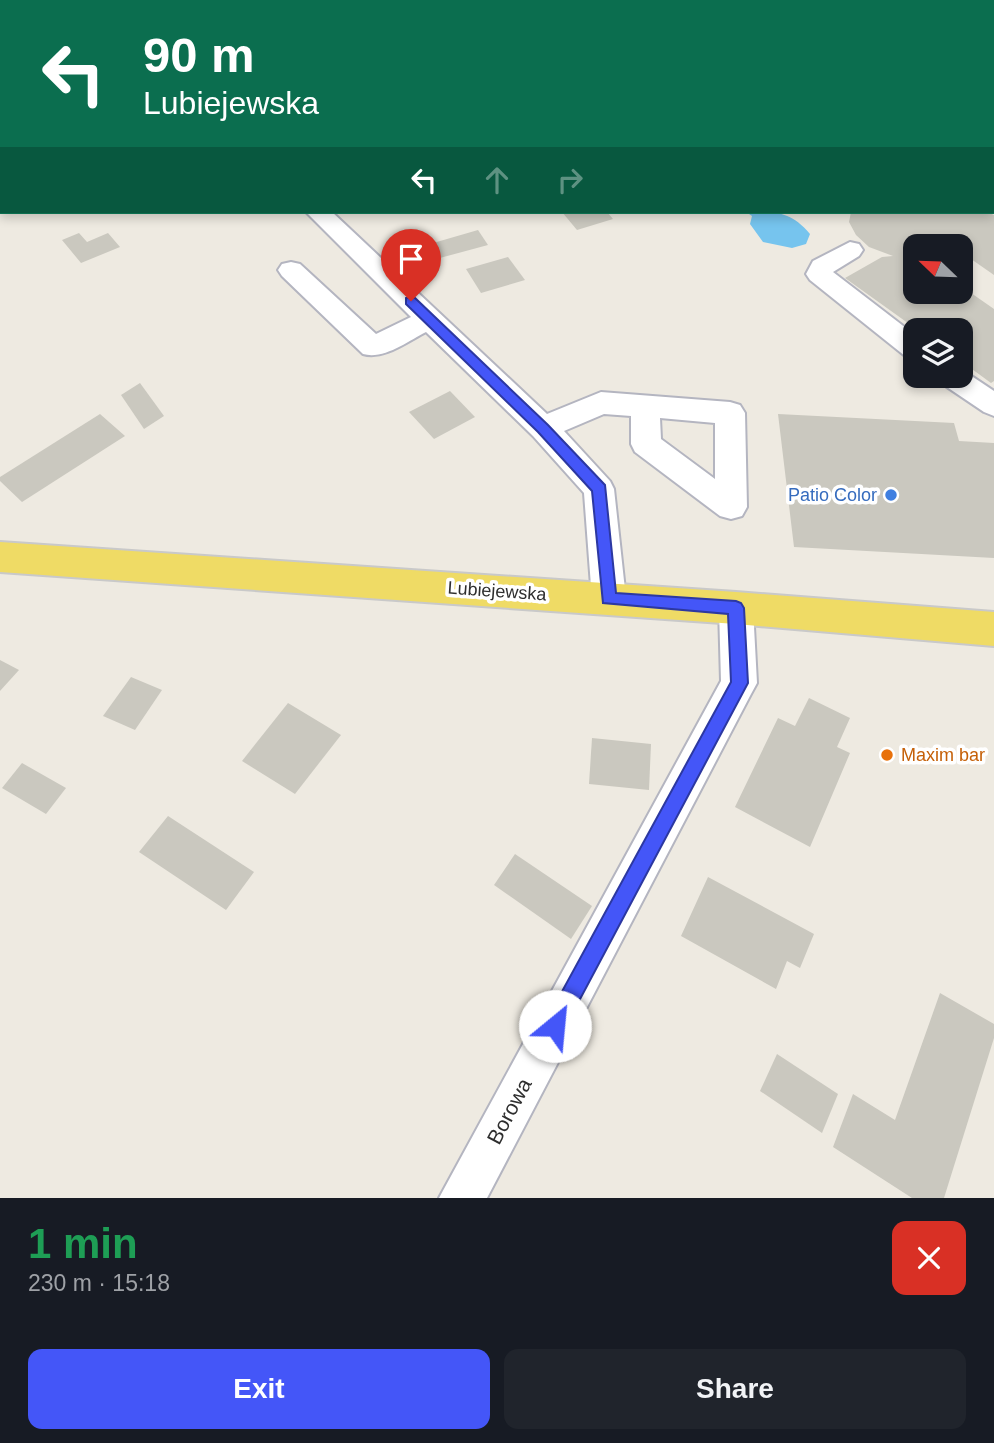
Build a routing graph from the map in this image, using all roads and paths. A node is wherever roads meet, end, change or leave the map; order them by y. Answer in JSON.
{"nodes":[{"id":1,"x":320,"y":214,"type":"edge"},
{"id":2,"x":850,"y":250,"type":"dead end"},
{"id":3,"x":291,"y":270,"type":"dead end"},
{"id":4,"x":429,"y":319,"type":"junction"},
{"id":5,"x":903,"y":340,"type":"edge"},
{"id":6,"x":969,"y":388,"type":"edge"},
{"id":7,"x":994,"y":405,"type":"edge"},
{"id":8,"x":645,"y":406,"type":"dead end"},
{"id":9,"x":543,"y":428,"type":"junction"},
{"id":10,"x":0,"y":557,"type":"edge"},
{"id":11,"x":609,"y":599,"type":"junction"},
{"id":12,"x":736,"y":608,"type":"junction"},
{"id":13,"x":994,"y":629,"type":"edge"},
{"id":14,"x":462,"y":1198,"type":"edge"}],
"edges":[{"from":1,"to":4,"type":"street"},
{"from":2,"to":5,"type":"street"},
{"from":3,"to":4,"type":"street"},
{"from":4,"to":9,"type":"street"},
{"from":6,"to":7,"type":"street"},
{"from":8,"to":9,"type":"street"},
{"from":9,"to":11,"type":"street"},
{"from":10,"to":11,"type":"main road","name":"Lubiejewska"},
{"from":11,"to":12,"type":"main road","name":"Lubiejewska"},
{"from":12,"to":13,"type":"main road","name":"Lubiejewska"},
{"from":12,"to":14,"type":"street","name":"Borowa"}]}
